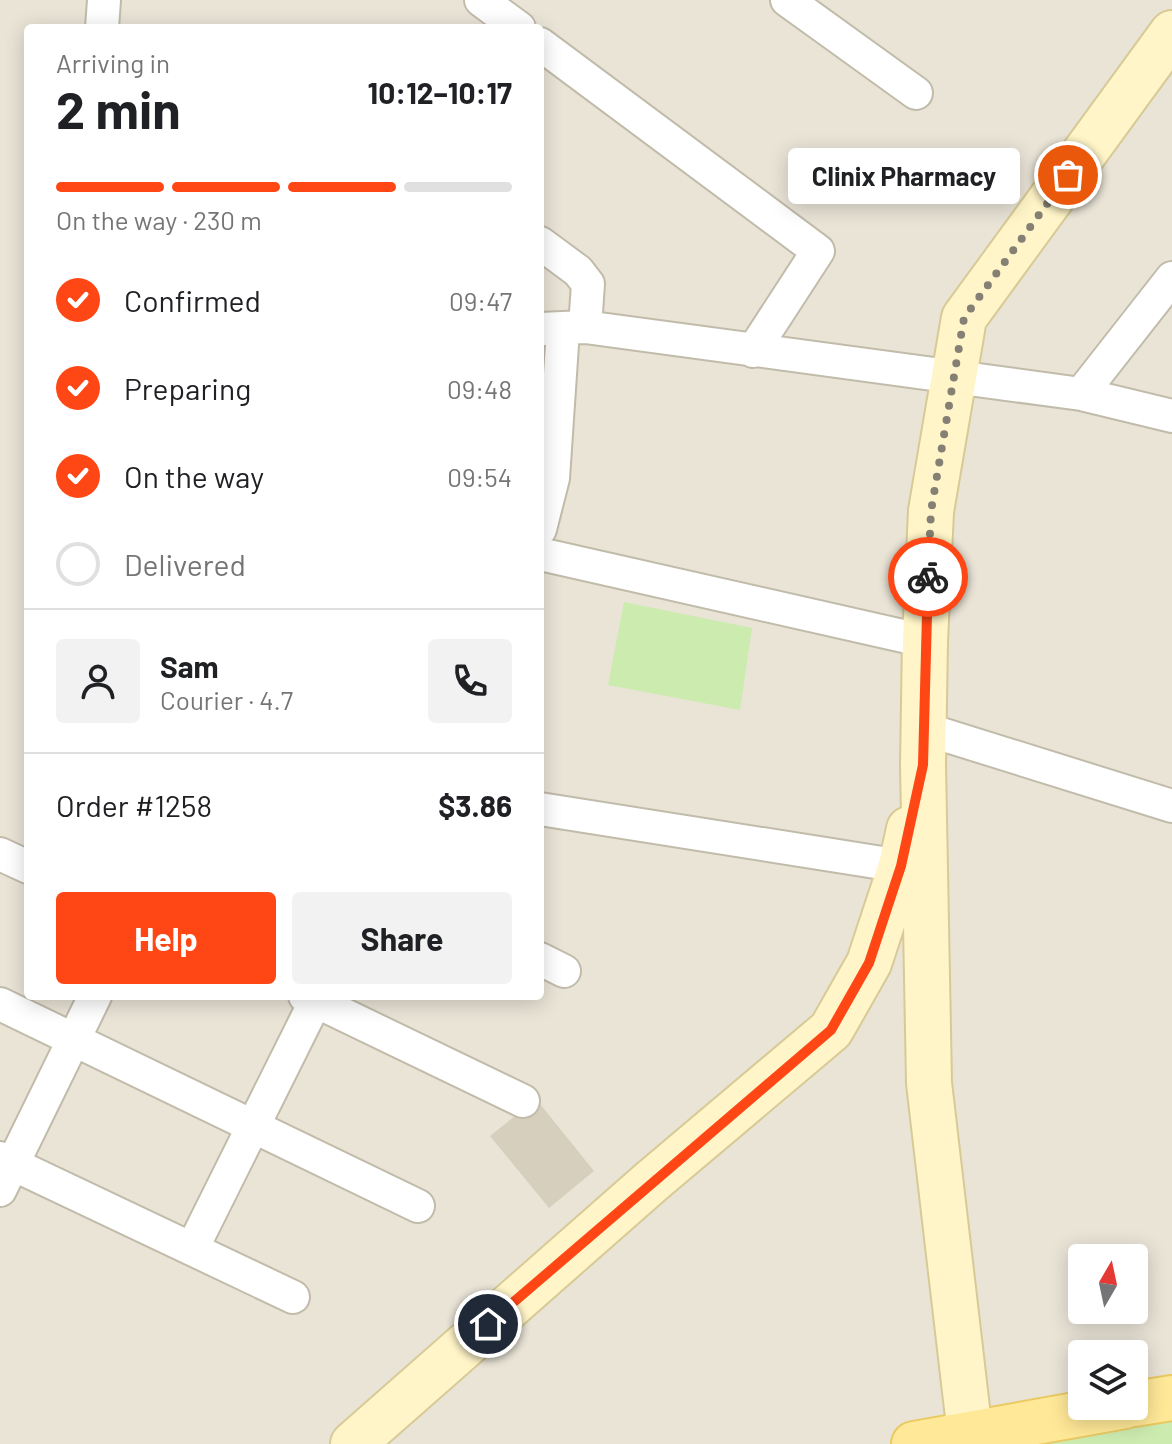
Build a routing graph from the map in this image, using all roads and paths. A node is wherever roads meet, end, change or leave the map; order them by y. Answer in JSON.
{"nodes":[{"id":1,"x":104,"y":0,"type":"edge"},
{"id":2,"x":481,"y":0,"type":"edge"},
{"id":3,"x":787,"y":0,"type":"edge"},
{"id":4,"x":102,"y":24,"type":"edge"},
{"id":5,"x":514,"y":24,"type":"edge"},
{"id":6,"x":1172,"y":33,"type":"edge"},
{"id":7,"x":544,"y":47,"type":"edge"},
{"id":8,"x":916,"y":93,"type":"dead end"},
{"id":9,"x":544,"y":246,"type":"edge"},
{"id":10,"x":1172,"y":278,"type":"edge"},
{"id":11,"x":563,"y":329,"type":"edge"},
{"id":12,"x":753,"y":351,"type":"junction"},
{"id":13,"x":953,"y":377,"type":"junction"},
{"id":14,"x":1081,"y":394,"type":"junction"},
{"id":15,"x":1172,"y":416,"type":"edge"},
{"id":16,"x":544,"y":513,"type":"edge"},
{"id":17,"x":544,"y":555,"type":"edge"},
{"id":18,"x":925,"y":641,"type":"junction"},
{"id":19,"x":924,"y":747,"type":"junction"},
{"id":20,"x":1172,"y":806,"type":"edge"},
{"id":21,"x":544,"y":810,"type":"edge"},
{"id":22,"x":0,"y":854,"type":"edge"},
{"id":23,"x":24,"y":865,"type":"edge"},
{"id":24,"x":901,"y":866,"type":"junction"},
{"id":25,"x":93,"y":1000,"type":"edge"},
{"id":26,"x":312,"y":1000,"type":"edge"},
{"id":27,"x":317,"y":1000,"type":"edge"},
{"id":28,"x":0,"y":1004,"type":"edge"},
{"id":29,"x":73,"y":1039,"type":"junction"},
{"id":30,"x":523,"y":1101,"type":"dead end"},
{"id":31,"x":255,"y":1127,"type":"junction"},
{"id":32,"x":4,"y":1171,"type":"edge"},
{"id":33,"x":418,"y":1206,"type":"dead end"},
{"id":34,"x":192,"y":1249,"type":"junction"},
{"id":35,"x":293,"y":1297,"type":"dead end"},
{"id":36,"x":1172,"y":1398,"type":"edge"},
{"id":37,"x":1148,"y":1402,"type":"edge"},
{"id":38,"x":1068,"y":1418,"type":"edge"},
{"id":39,"x":972,"y":1439,"type":"edge"},
{"id":40,"x":353,"y":1444,"type":"edge"},
{"id":41,"x":914,"y":1444,"type":"edge"}],
"edges":[{"from":1,"to":4,"type":"street"},
{"from":2,"to":5,"type":"street"},
{"from":3,"to":8,"type":"street"},
{"from":6,"to":13,"type":"main road"},
{"from":7,"to":12,"type":"street"},
{"from":9,"to":11,"type":"street"},
{"from":10,"to":14,"type":"street"},
{"from":11,"to":12,"type":"street"},
{"from":11,"to":16,"type":"street"},
{"from":12,"to":13,"type":"street"},
{"from":13,"to":14,"type":"street"},
{"from":13,"to":18,"type":"main road"},
{"from":14,"to":15,"type":"street"},
{"from":17,"to":18,"type":"street"},
{"from":18,"to":19,"type":"main road"},
{"from":19,"to":20,"type":"street"},
{"from":19,"to":24,"type":"main road"},
{"from":19,"to":39,"type":"main road"},
{"from":21,"to":24,"type":"street"},
{"from":22,"to":23,"type":"street"},
{"from":24,"to":40,"type":"main road"},
{"from":25,"to":29,"type":"street"},
{"from":26,"to":31,"type":"street"},
{"from":27,"to":30,"type":"street"},
{"from":28,"to":29,"type":"street"},
{"from":29,"to":31,"type":"street"},
{"from":29,"to":32,"type":"street"},
{"from":31,"to":33,"type":"street"},
{"from":31,"to":34,"type":"street"},
{"from":32,"to":34,"type":"street"},
{"from":34,"to":35,"type":"street"},
{"from":36,"to":37,"type":"main road"},
{"from":38,"to":39,"type":"main road"},
{"from":39,"to":41,"type":"main road"}]}
